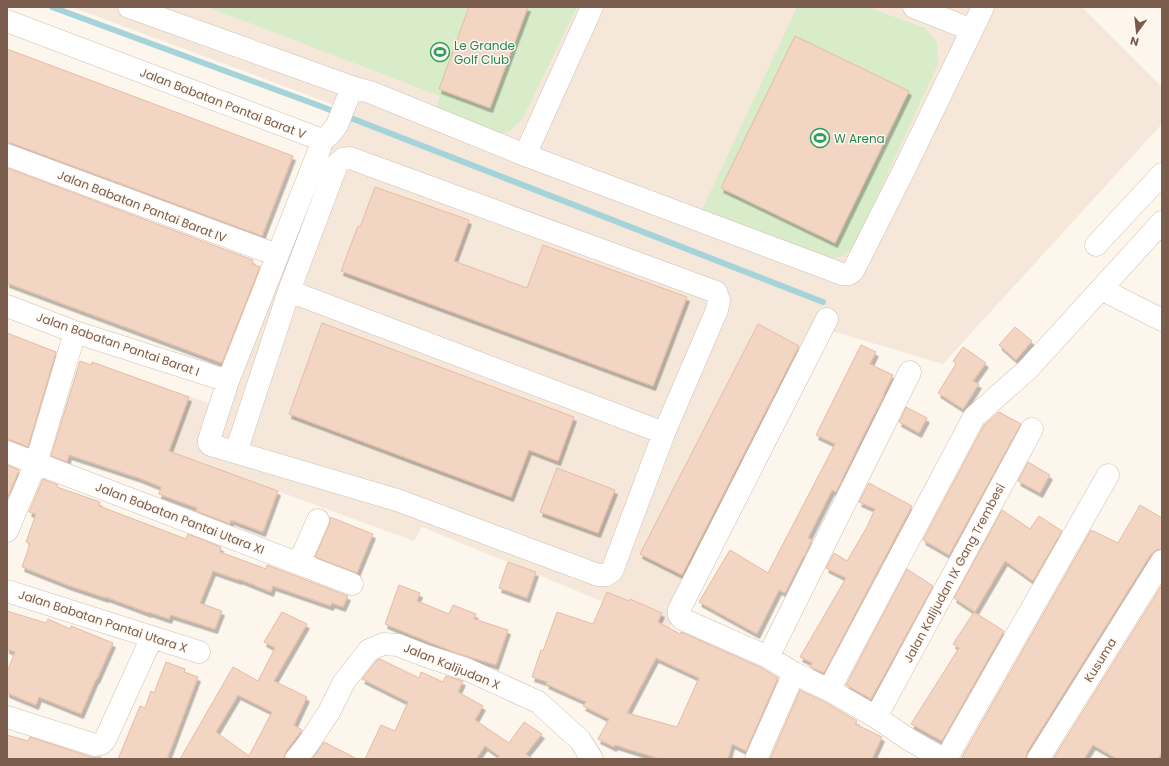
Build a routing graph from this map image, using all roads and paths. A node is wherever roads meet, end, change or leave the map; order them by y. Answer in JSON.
{"nodes":[{"id":1,"x":129,"y":7,"type":"edge"},
{"id":2,"x":592,"y":7,"type":"edge"},
{"id":3,"x":914,"y":7,"type":"edge"},
{"id":4,"x":983,"y":7,"type":"edge"},
{"id":5,"x":7,"y":21,"type":"edge"},
{"id":6,"x":972,"y":30,"type":"junction"},
{"id":7,"x":350,"y":91,"type":"junction"},
{"id":8,"x":321,"y":142,"type":"junction"},
{"id":9,"x":7,"y":155,"type":"edge"},
{"id":10,"x":525,"y":155,"type":"junction"},
{"id":11,"x":1162,"y":174,"type":"edge"},
{"id":12,"x":1162,"y":222,"type":"edge"},
{"id":13,"x":1096,"y":245,"type":"dead end"},
{"id":14,"x":277,"y":256,"type":"junction"},
{"id":15,"x":1101,"y":289,"type":"junction"},
{"id":16,"x":289,"y":291,"type":"junction"},
{"id":17,"x":7,"y":306,"type":"edge"},
{"id":18,"x":827,"y":319,"type":"dead end"},
{"id":19,"x":1162,"y":320,"type":"edge"},
{"id":20,"x":76,"y":332,"type":"junction"},
{"id":21,"x":910,"y":372,"type":"dead end"},
{"id":22,"x":228,"y":381,"type":"junction"},
{"id":23,"x":1032,"y":429,"type":"dead end"},
{"id":24,"x":664,"y":433,"type":"junction"},
{"id":25,"x":7,"y":452,"type":"edge"},
{"id":26,"x":236,"y":452,"type":"junction"},
{"id":27,"x":36,"y":463,"type":"junction"},
{"id":28,"x":1108,"y":475,"type":"dead end"},
{"id":29,"x":318,"y":520,"type":"dead end"},
{"id":30,"x":7,"y":531,"type":"edge"},
{"id":31,"x":1162,"y":561,"type":"edge"},
{"id":32,"x":299,"y":564,"type":"junction"},
{"id":33,"x":352,"y":584,"type":"dead end"},
{"id":34,"x":7,"y":591,"type":"edge"},
{"id":35,"x":152,"y":637,"type":"junction"},
{"id":36,"x":199,"y":652,"type":"dead end"},
{"id":37,"x":768,"y":657,"type":"junction"},
{"id":38,"x":794,"y":673,"type":"junction"},
{"id":39,"x":829,"y":690,"type":"junction"},
{"id":40,"x":876,"y":717,"type":"junction"},
{"id":41,"x":7,"y":718,"type":"edge"},
{"id":42,"x":296,"y":759,"type":"edge"},
{"id":43,"x":592,"y":759,"type":"edge"},
{"id":44,"x":756,"y":759,"type":"edge"},
{"id":45,"x":944,"y":759,"type":"edge"},
{"id":46,"x":1038,"y":759,"type":"edge"}],
"edges":[{"from":1,"to":7,"type":"street"},
{"from":2,"to":10,"type":"street"},
{"from":3,"to":6,"type":"street"},
{"from":4,"to":6,"type":"street"},
{"from":5,"to":8,"type":"street","name":"Jalan Babatan Pantai Barat V"},
{"from":6,"to":10,"type":"street"},
{"from":7,"to":8,"type":"street"},
{"from":7,"to":10,"type":"street"},
{"from":8,"to":14,"type":"street","name":"Jalan Babatan Pantai Barat V"},
{"from":9,"to":14,"type":"street","name":"Jalan Babatan Pantai Barat IV"},
{"from":11,"to":13,"type":"street"},
{"from":12,"to":15,"type":"street"},
{"from":14,"to":22,"type":"street","name":"Jalan Babatan Pantai Barat V"},
{"from":15,"to":19,"type":"street"},
{"from":15,"to":39,"type":"street"},
{"from":16,"to":24,"type":"street"},
{"from":16,"to":24,"type":"street"},
{"from":16,"to":26,"type":"street"},
{"from":17,"to":20,"type":"street","name":"Jalan Babatan Pantai Barat I"},
{"from":18,"to":37,"type":"street"},
{"from":20,"to":22,"type":"street","name":"Jalan Babatan Pantai Barat I"},
{"from":20,"to":27,"type":"street"},
{"from":21,"to":37,"type":"street"},
{"from":22,"to":26,"type":"street","name":"Jalan Babatan Pantai Barat V"},
{"from":23,"to":40,"type":"street","name":"Jalan Kalijudan IX Gang Trembesi"},
{"from":24,"to":26,"type":"street"},
{"from":25,"to":27,"type":"street","name":"Jalan Babatan Pantai Utara XI"},
{"from":27,"to":30,"type":"street"},
{"from":27,"to":32,"type":"street","name":"Jalan Babatan Pantai Utara XI"},
{"from":28,"to":45,"type":"street"},
{"from":29,"to":32,"type":"street"},
{"from":31,"to":46,"type":"street","name":"Kusuma"},
{"from":32,"to":33,"type":"street","name":"Jalan Babatan Pantai Utara XI"},
{"from":34,"to":35,"type":"street","name":"Jalan Babatan Pantai Utara X"},
{"from":35,"to":36,"type":"street","name":"Jalan Babatan Pantai Utara X"},
{"from":35,"to":41,"type":"street"},
{"from":37,"to":38,"type":"street"},
{"from":38,"to":39,"type":"street"},
{"from":38,"to":44,"type":"street"},
{"from":39,"to":40,"type":"street"},
{"from":40,"to":45,"type":"street"},
{"from":42,"to":43,"type":"street","name":"Jalan Kalijudan X"}]}
